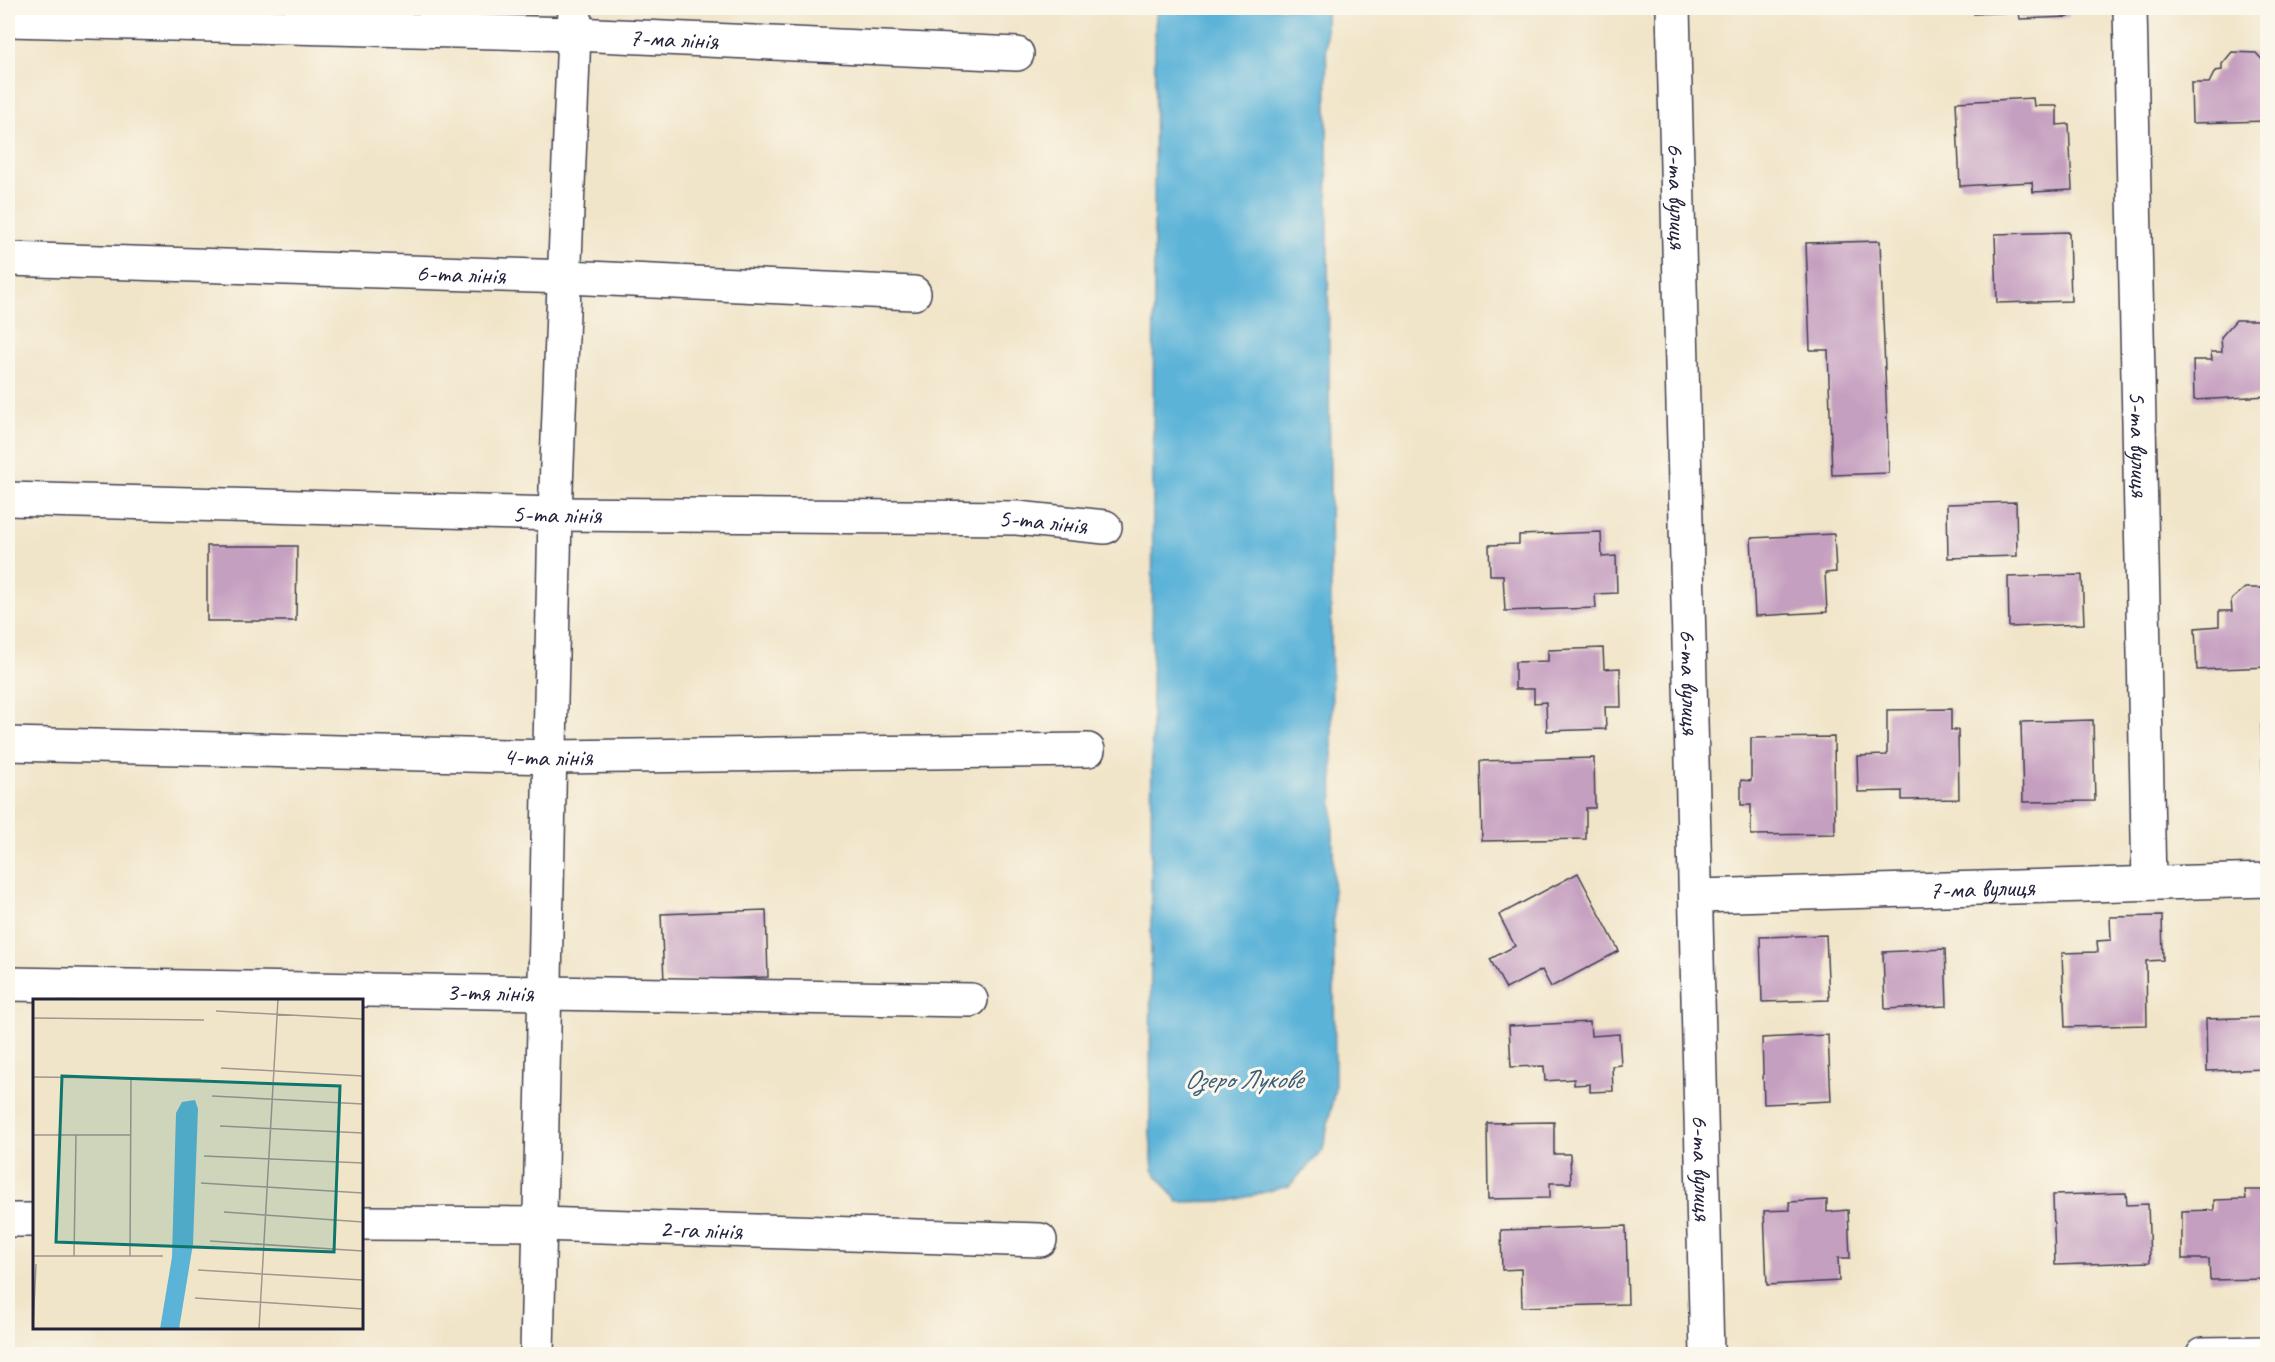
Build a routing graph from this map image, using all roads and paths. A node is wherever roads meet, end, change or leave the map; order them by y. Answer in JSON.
{"nodes":[{"id":1,"x":1673,"y":8,"type":"edge"},
{"id":2,"x":2130,"y":8,"type":"edge"},
{"id":3,"x":8,"y":20,"type":"edge"},
{"id":4,"x":575,"y":21,"type":"edge"},
{"id":5,"x":1017,"y":54,"type":"dead end"},
{"id":6,"x":8,"y":259,"type":"edge"},
{"id":7,"x":567,"y":277,"type":"junction"},
{"id":8,"x":914,"y":293,"type":"dead end"},
{"id":9,"x":8,"y":498,"type":"edge"},
{"id":10,"x":555,"y":514,"type":"junction"},
{"id":11,"x":1105,"y":527,"type":"dead end"},
{"id":12,"x":8,"y":744,"type":"edge"},
{"id":13,"x":1088,"y":750,"type":"dead end"},
{"id":14,"x":552,"y":757,"type":"junction"},
{"id":15,"x":2268,"y":880,"type":"edge"},
{"id":16,"x":2149,"y":882,"type":"junction"},
{"id":17,"x":1697,"y":896,"type":"junction"},
{"id":18,"x":8,"y":984,"type":"edge"},
{"id":19,"x":546,"y":994,"type":"junction"},
{"id":20,"x":971,"y":1000,"type":"dead end"},
{"id":21,"x":8,"y":1220,"type":"edge"},
{"id":22,"x":33,"y":1220,"type":"edge"},
{"id":23,"x":363,"y":1223,"type":"edge"},
{"id":24,"x":540,"y":1224,"type":"junction"},
{"id":25,"x":1040,"y":1240,"type":"dead end"},
{"id":26,"x":2268,"y":1353,"type":"edge"},
{"id":27,"x":537,"y":1354,"type":"edge"},
{"id":28,"x":1707,"y":1354,"type":"edge"},
{"id":29,"x":2203,"y":1354,"type":"edge"}],
"edges":[{"from":1,"to":17,"type":"street","name":"6-та вулиця"},
{"from":2,"to":16,"type":"street","name":"5-та вулиця"},
{"from":3,"to":4,"type":"street","name":"7-ма лінія"},
{"from":4,"to":5,"type":"street","name":"7-ма лінія"},
{"from":4,"to":7,"type":"street"},
{"from":6,"to":7,"type":"street","name":"6-та лінія"},
{"from":7,"to":8,"type":"street","name":"6-та лінія"},
{"from":7,"to":10,"type":"street"},
{"from":9,"to":10,"type":"street","name":"5-та лінія"},
{"from":10,"to":11,"type":"street","name":"5-та лінія"},
{"from":10,"to":14,"type":"street"},
{"from":12,"to":14,"type":"street","name":"4-та лінія"},
{"from":13,"to":14,"type":"street","name":"4-та лінія"},
{"from":14,"to":19,"type":"street"},
{"from":15,"to":16,"type":"street","name":"7-ма вулиця"},
{"from":16,"to":17,"type":"street","name":"7-ма вулиця"},
{"from":17,"to":28,"type":"street","name":"6-та вулиця"},
{"from":18,"to":19,"type":"street","name":"3-тя лінія"},
{"from":19,"to":20,"type":"street","name":"3-тя лінія"},
{"from":19,"to":24,"type":"street"},
{"from":21,"to":22,"type":"street"},
{"from":23,"to":24,"type":"street","name":"2-га лінія"},
{"from":24,"to":25,"type":"street","name":"2-га лінія"},
{"from":24,"to":27,"type":"street"},
{"from":26,"to":29,"type":"street"}]}
